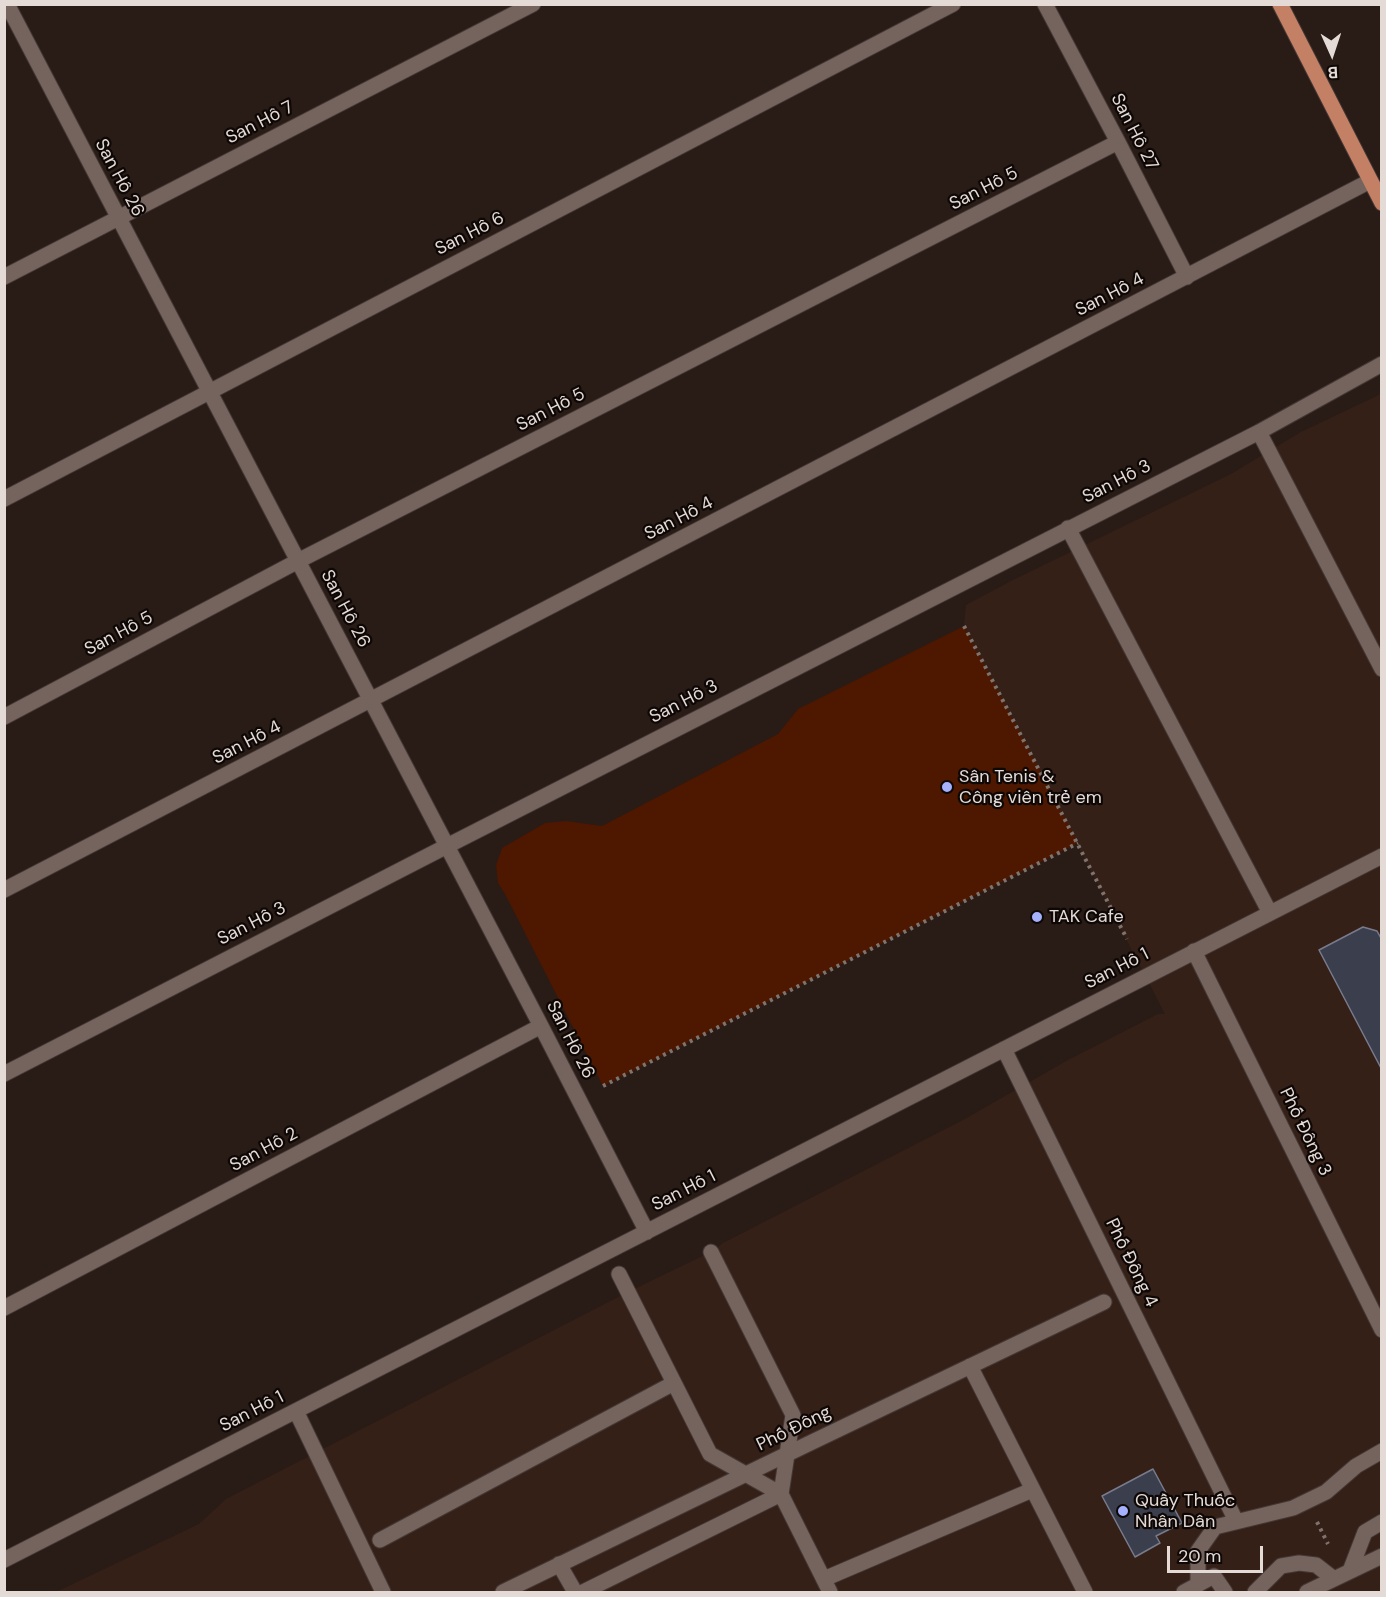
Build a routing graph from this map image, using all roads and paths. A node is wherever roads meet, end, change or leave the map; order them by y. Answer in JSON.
{"nodes":[{"id":1,"x":533,"y":4,"type":"edge"},
{"id":2,"x":953,"y":4,"type":"edge"},
{"id":3,"x":1045,"y":4,"type":"edge"},
{"id":4,"x":1280,"y":4,"type":"edge"},
{"id":5,"x":11,"y":9,"type":"edge"},
{"id":6,"x":1118,"y":142,"type":"junction"},
{"id":7,"x":1370,"y":181,"type":"junction"},
{"id":8,"x":1382,"y":203,"type":"edge"},
{"id":9,"x":118,"y":218,"type":"junction"},
{"id":10,"x":4,"y":277,"type":"edge"},
{"id":11,"x":1186,"y":277,"type":"junction"},
{"id":12,"x":1382,"y":364,"type":"edge"},
{"id":13,"x":209,"y":392,"type":"junction"},
{"id":14,"x":1259,"y":432,"type":"junction"},
{"id":15,"x":4,"y":499,"type":"edge"},
{"id":16,"x":1068,"y":528,"type":"junction"},
{"id":17,"x":298,"y":561,"type":"junction"},
{"id":18,"x":964,"y":626,"type":"dead end"},
{"id":19,"x":1382,"y":669,"type":"edge"},
{"id":20,"x":371,"y":701,"type":"junction"},
{"id":21,"x":4,"y":717,"type":"edge"},
{"id":22,"x":1078,"y":843,"type":"junction"},
{"id":23,"x":447,"y":846,"type":"junction"},
{"id":24,"x":1380,"y":859,"type":"edge"},
{"id":25,"x":4,"y":890,"type":"edge"},
{"id":26,"x":1270,"y":913,"type":"junction"},
{"id":27,"x":1127,"y":939,"type":"dead end"},
{"id":28,"x":1194,"y":951,"type":"junction"},
{"id":29,"x":541,"y":1026,"type":"junction"},
{"id":30,"x":1004,"y":1049,"type":"junction"},
{"id":31,"x":4,"y":1074,"type":"edge"},
{"id":32,"x":603,"y":1086,"type":"dead end"},
{"id":33,"x":647,"y":1232,"type":"junction"},
{"id":34,"x":711,"y":1252,"type":"dead end"},
{"id":35,"x":619,"y":1275,"type":"dead end"},
{"id":36,"x":1104,"y":1302,"type":"dead end"},
{"id":37,"x":4,"y":1308,"type":"edge"},
{"id":38,"x":1382,"y":1330,"type":"edge"},
{"id":39,"x":970,"y":1365,"type":"junction"},
{"id":40,"x":674,"y":1383,"type":"junction"},
{"id":41,"x":296,"y":1412,"type":"junction"},
{"id":42,"x":1382,"y":1451,"type":"edge"},
{"id":43,"x":787,"y":1454,"type":"junction"},
{"id":44,"x":746,"y":1474,"type":"junction"},
{"id":45,"x":1032,"y":1490,"type":"junction"},
{"id":46,"x":781,"y":1494,"type":"junction"},
{"id":47,"x":1307,"y":1501,"type":"junction"},
{"id":48,"x":1236,"y":1521,"type":"junction"},
{"id":49,"x":1382,"y":1522,"type":"edge"},
{"id":50,"x":380,"y":1540,"type":"dead end"},
{"id":51,"x":1382,"y":1556,"type":"edge"},
{"id":52,"x":4,"y":1560,"type":"edge"},
{"id":53,"x":559,"y":1564,"type":"junction"},
{"id":54,"x":1342,"y":1575,"type":"junction"},
{"id":55,"x":1197,"y":1585,"type":"junction"},
{"id":56,"x":827,"y":1586,"type":"edge"},
{"id":57,"x":383,"y":1593,"type":"edge"},
{"id":58,"x":503,"y":1593,"type":"edge"},
{"id":59,"x":575,"y":1593,"type":"edge"},
{"id":60,"x":583,"y":1593,"type":"edge"},
{"id":61,"x":1085,"y":1593,"type":"edge"},
{"id":62,"x":1184,"y":1593,"type":"edge"},
{"id":63,"x":1225,"y":1593,"type":"edge"},
{"id":64,"x":1255,"y":1593,"type":"edge"},
{"id":65,"x":1307,"y":1593,"type":"edge"}],
"edges":[{"from":1,"to":9,"type":"street","name":"San Hô 7"},
{"from":2,"to":13,"type":"street","name":"San Hô 6"},
{"from":3,"to":6,"type":"street","name":"San Hô 27"},
{"from":4,"to":7,"type":"main road"},
{"from":5,"to":9,"type":"street","name":"San Hô 26"},
{"from":6,"to":11,"type":"street","name":"San Hô 27"},
{"from":6,"to":17,"type":"street","name":"San Hô 5"},
{"from":7,"to":8,"type":"main road"},
{"from":7,"to":11,"type":"street","name":"San Hô 4"},
{"from":9,"to":10,"type":"street","name":"San Hô 7"},
{"from":9,"to":13,"type":"street","name":"San Hô 26"},
{"from":11,"to":20,"type":"street","name":"San Hô 4"},
{"from":12,"to":14,"type":"street","name":"San Hô 3"},
{"from":13,"to":15,"type":"street","name":"San Hô 6"},
{"from":13,"to":17,"type":"street","name":"San Hô 26"},
{"from":14,"to":16,"type":"street","name":"San Hô 3"},
{"from":14,"to":19,"type":"street"},
{"from":16,"to":23,"type":"street","name":"San Hô 3"},
{"from":16,"to":26,"type":"street"},
{"from":17,"to":20,"type":"street","name":"San Hô 26"},
{"from":17,"to":21,"type":"street","name":"San Hô 5"},
{"from":18,"to":22,"type":"path"},
{"from":20,"to":23,"type":"street","name":"San Hô 26"},
{"from":20,"to":25,"type":"street","name":"San Hô 4"},
{"from":22,"to":27,"type":"path"},
{"from":22,"to":32,"type":"path"},
{"from":23,"to":29,"type":"street","name":"San Hô 26"},
{"from":23,"to":31,"type":"street","name":"San Hô 3"},
{"from":24,"to":26,"type":"street","name":"San Hô 1"},
{"from":26,"to":28,"type":"street","name":"San Hô 1"},
{"from":28,"to":30,"type":"street","name":"San Hô 1"},
{"from":28,"to":38,"type":"street","name":"Phố Đông 3"},
{"from":29,"to":33,"type":"street","name":"San Hô 26"},
{"from":29,"to":37,"type":"street","name":"San Hô 2"},
{"from":30,"to":33,"type":"street","name":"San Hô 1"},
{"from":30,"to":48,"type":"street","name":"Phố Đông 4"},
{"from":33,"to":41,"type":"street","name":"San Hô 1"},
{"from":34,"to":43,"type":"street"},
{"from":35,"to":40,"type":"street"},
{"from":36,"to":39,"type":"street","name":"Phố Đông"},
{"from":39,"to":43,"type":"street","name":"Phố Đông"},
{"from":39,"to":45,"type":"street"},
{"from":40,"to":44,"type":"street"},
{"from":40,"to":50,"type":"street"},
{"from":41,"to":52,"type":"street","name":"San Hô 1"},
{"from":41,"to":57,"type":"street"},
{"from":42,"to":47,"type":"street"},
{"from":43,"to":44,"type":"street","name":"Phố Đông"},
{"from":43,"to":46,"type":"street"},
{"from":44,"to":46,"type":"street"},
{"from":44,"to":53,"type":"street","name":"Phố Đông"},
{"from":45,"to":56,"type":"street"},
{"from":45,"to":61,"type":"street"},
{"from":46,"to":56,"type":"street"},
{"from":46,"to":60,"type":"street"},
{"from":47,"to":48,"type":"street"},
{"from":47,"to":54,"type":"path"},
{"from":48,"to":55,"type":"street"},
{"from":49,"to":54,"type":"street"},
{"from":51,"to":54,"type":"street"},
{"from":53,"to":58,"type":"street","name":"Phố Đông"},
{"from":53,"to":59,"type":"street"},
{"from":54,"to":64,"type":"street"},
{"from":54,"to":65,"type":"street"},
{"from":55,"to":62,"type":"street"},
{"from":55,"to":63,"type":"street"}]}
